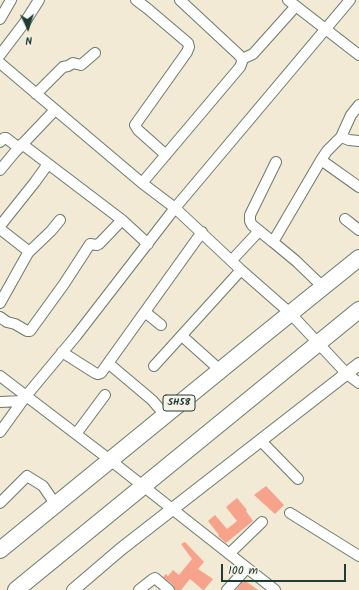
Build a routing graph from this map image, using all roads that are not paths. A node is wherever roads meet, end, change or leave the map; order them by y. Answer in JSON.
{"nodes":[{"id":1,"x":11,"y":0,"type":"edge"},
{"id":2,"x":39,"y":0,"type":"edge"},
{"id":3,"x":136,"y":0,"type":"edge"},
{"id":4,"x":180,"y":0,"type":"edge"},
{"id":5,"x":350,"y":0,"type":"edge"},
{"id":6,"x":292,"y":3,"type":"edge"},
{"id":7,"x":0,"y":19,"type":"edge"},
{"id":8,"x":326,"y":29,"type":"junction"},
{"id":9,"x":95,"y":53,"type":"dead end"},
{"id":10,"x":0,"y":55,"type":"edge"},
{"id":11,"x":359,"y":55,"type":"edge"},
{"id":12,"x":242,"y":59,"type":"junction"},
{"id":13,"x":0,"y":63,"type":"edge"},
{"id":14,"x":36,"y":94,"type":"junction"},
{"id":15,"x":359,"y":105,"type":"edge"},
{"id":16,"x":55,"y":110,"type":"junction"},
{"id":17,"x":341,"y":137,"type":"junction"},
{"id":18,"x":359,"y":141,"type":"edge"},
{"id":19,"x":0,"y":142,"type":"edge"},
{"id":20,"x":21,"y":146,"type":"junction"},
{"id":21,"x":166,"y":155,"type":"junction"},
{"id":22,"x":321,"y":160,"type":"junction"},
{"id":23,"x":276,"y":162,"type":"dead end"},
{"id":24,"x":48,"y":164,"type":"junction"},
{"id":25,"x":0,"y":170,"type":"edge"},
{"id":26,"x":142,"y":183,"type":"junction"},
{"id":27,"x":359,"y":187,"type":"edge"},
{"id":28,"x":175,"y":208,"type":"junction"},
{"id":29,"x":345,"y":219,"type":"dead end"},
{"id":30,"x":60,"y":220,"type":"dead end"},
{"id":31,"x":122,"y":220,"type":"junction"},
{"id":32,"x":0,"y":226,"type":"edge"},
{"id":33,"x":0,"y":229,"type":"edge"},
{"id":34,"x":359,"y":230,"type":"edge"},
{"id":35,"x":259,"y":231,"type":"junction"},
{"id":36,"x":202,"y":232,"type":"junction"},
{"id":37,"x":273,"y":242,"type":"junction"},
{"id":38,"x":148,"y":244,"type":"junction"},
{"id":39,"x":28,"y":253,"type":"junction"},
{"id":40,"x":359,"y":258,"type":"edge"},
{"id":41,"x":232,"y":260,"type":"junction"},
{"id":42,"x":241,"y":270,"type":"junction"},
{"id":43,"x":323,"y":287,"type":"junction"},
{"id":44,"x":0,"y":303,"type":"edge"},
{"id":45,"x":359,"y":310,"type":"edge"},
{"id":46,"x":145,"y":312,"type":"junction"},
{"id":47,"x":290,"y":313,"type":"junction"},
{"id":48,"x":0,"y":317,"type":"edge"},
{"id":49,"x":161,"y":325,"type":"dead end"},
{"id":50,"x":182,"y":336,"type":"junction"},
{"id":51,"x":318,"y":344,"type":"junction"},
{"id":52,"x":62,"y":352,"type":"junction"},
{"id":53,"x":108,"y":363,"type":"junction"},
{"id":54,"x":359,"y":364,"type":"edge"},
{"id":55,"x":154,"y":366,"type":"dead end"},
{"id":56,"x":220,"y":370,"type":"junction"},
{"id":57,"x":347,"y":374,"type":"junction"},
{"id":58,"x":0,"y":376,"type":"edge"},
{"id":59,"x":359,"y":383,"type":"edge"},
{"id":60,"x":105,"y":395,"type":"dead end"},
{"id":61,"x":24,"y":398,"type":"junction"},
{"id":62,"x":0,"y":402,"type":"edge"},
{"id":63,"x":165,"y":415,"type":"junction"},
{"id":64,"x":0,"y":432,"type":"edge"},
{"id":65,"x":76,"y":434,"type":"junction"},
{"id":66,"x":261,"y":441,"type":"junction"},
{"id":67,"x":110,"y":460,"type":"junction"},
{"id":68,"x":298,"y":479,"type":"dead end"},
{"id":69,"x":143,"y":487,"type":"junction"},
{"id":70,"x":0,"y":503,"type":"edge"},
{"id":71,"x":56,"y":505,"type":"junction"},
{"id":72,"x":172,"y":510,"type":"junction"},
{"id":73,"x":290,"y":513,"type":"dead end"},
{"id":74,"x":262,"y":522,"type":"dead end"},
{"id":75,"x":0,"y":550,"type":"edge"},
{"id":76,"x":229,"y":554,"type":"junction"},
{"id":77,"x":359,"y":556,"type":"edge"},
{"id":78,"x":247,"y":568,"type":"junction"},
{"id":79,"x":16,"y":590,"type":"edge"},
{"id":80,"x":73,"y":590,"type":"edge"},
{"id":81,"x":139,"y":590,"type":"edge"},
{"id":82,"x":169,"y":590,"type":"edge"},
{"id":83,"x":227,"y":590,"type":"edge"},
{"id":84,"x":275,"y":590,"type":"edge"}],
"edges":[{"from":1,"to":7,"type":"street"},
{"from":2,"to":10,"type":"street"},
{"from":3,"to":21,"type":"street"},
{"from":4,"to":12,"type":"street"},
{"from":5,"to":8,"type":"street"},
{"from":6,"to":8,"type":"street"},
{"from":6,"to":12,"type":"street"},
{"from":8,"to":11,"type":"street"},
{"from":8,"to":28,"type":"street"},
{"from":9,"to":14,"type":"street"},
{"from":12,"to":21,"type":"street"},
{"from":13,"to":14,"type":"street"},
{"from":14,"to":16,"type":"street"},
{"from":15,"to":17,"type":"street"},
{"from":16,"to":20,"type":"street"},
{"from":16,"to":26,"type":"street"},
{"from":17,"to":18,"type":"street"},
{"from":17,"to":22,"type":"street"},
{"from":19,"to":20,"type":"street"},
{"from":20,"to":24,"type":"street"},
{"from":20,"to":25,"type":"street"},
{"from":21,"to":26,"type":"street"},
{"from":22,"to":27,"type":"street"},
{"from":22,"to":37,"type":"street"},
{"from":23,"to":35,"type":"street"},
{"from":24,"to":31,"type":"street"},
{"from":24,"to":32,"type":"street"},
{"from":26,"to":28,"type":"street"},
{"from":28,"to":36,"type":"street"},
{"from":28,"to":38,"type":"street"},
{"from":29,"to":34,"type":"street"},
{"from":30,"to":39,"type":"street"},
{"from":31,"to":38,"type":"street"},
{"from":31,"to":48,"type":"street"},
{"from":33,"to":39,"type":"street"},
{"from":35,"to":37,"type":"street"},
{"from":35,"to":41,"type":"street"},
{"from":36,"to":41,"type":"street"},
{"from":36,"to":46,"type":"street"},
{"from":37,"to":43,"type":"street"},
{"from":38,"to":52,"type":"street"},
{"from":39,"to":44,"type":"street"},
{"from":40,"to":43,"type":"main road","number":"SH58"},
{"from":41,"to":42,"type":"street"},
{"from":42,"to":47,"type":"street"},
{"from":42,"to":50,"type":"street"},
{"from":43,"to":47,"type":"main road","number":"SH58"},
{"from":45,"to":51,"type":"main road"},
{"from":46,"to":49,"type":"street"},
{"from":46,"to":53,"type":"street"},
{"from":47,"to":51,"type":"street"},
{"from":47,"to":56,"type":"main road","number":"SH58"},
{"from":50,"to":55,"type":"street"},
{"from":50,"to":56,"type":"street"},
{"from":51,"to":57,"type":"street"},
{"from":51,"to":69,"type":"main road"},
{"from":52,"to":53,"type":"street"},
{"from":52,"to":61,"type":"street"},
{"from":53,"to":63,"type":"street"},
{"from":54,"to":57,"type":"street"},
{"from":56,"to":63,"type":"main road","number":"SH58"},
{"from":57,"to":59,"type":"street"},
{"from":57,"to":66,"type":"street"},
{"from":58,"to":61,"type":"street"},
{"from":60,"to":65,"type":"street"},
{"from":61,"to":62,"type":"street"},
{"from":61,"to":64,"type":"street"},
{"from":61,"to":65,"type":"street"},
{"from":63,"to":67,"type":"main road","number":"SH58"},
{"from":65,"to":67,"type":"street"},
{"from":66,"to":68,"type":"street"},
{"from":66,"to":72,"type":"street"},
{"from":67,"to":69,"type":"street"},
{"from":67,"to":71,"type":"main road","number":"SH58"},
{"from":69,"to":72,"type":"street"},
{"from":69,"to":79,"type":"main road"},
{"from":70,"to":71,"type":"street"},
{"from":71,"to":75,"type":"main road","number":"SH58"},
{"from":72,"to":76,"type":"street"},
{"from":72,"to":80,"type":"street"},
{"from":73,"to":77,"type":"street"},
{"from":74,"to":76,"type":"street"},
{"from":76,"to":78,"type":"street"},
{"from":78,"to":83,"type":"street"},
{"from":78,"to":84,"type":"street"},
{"from":81,"to":82,"type":"street"}]}
